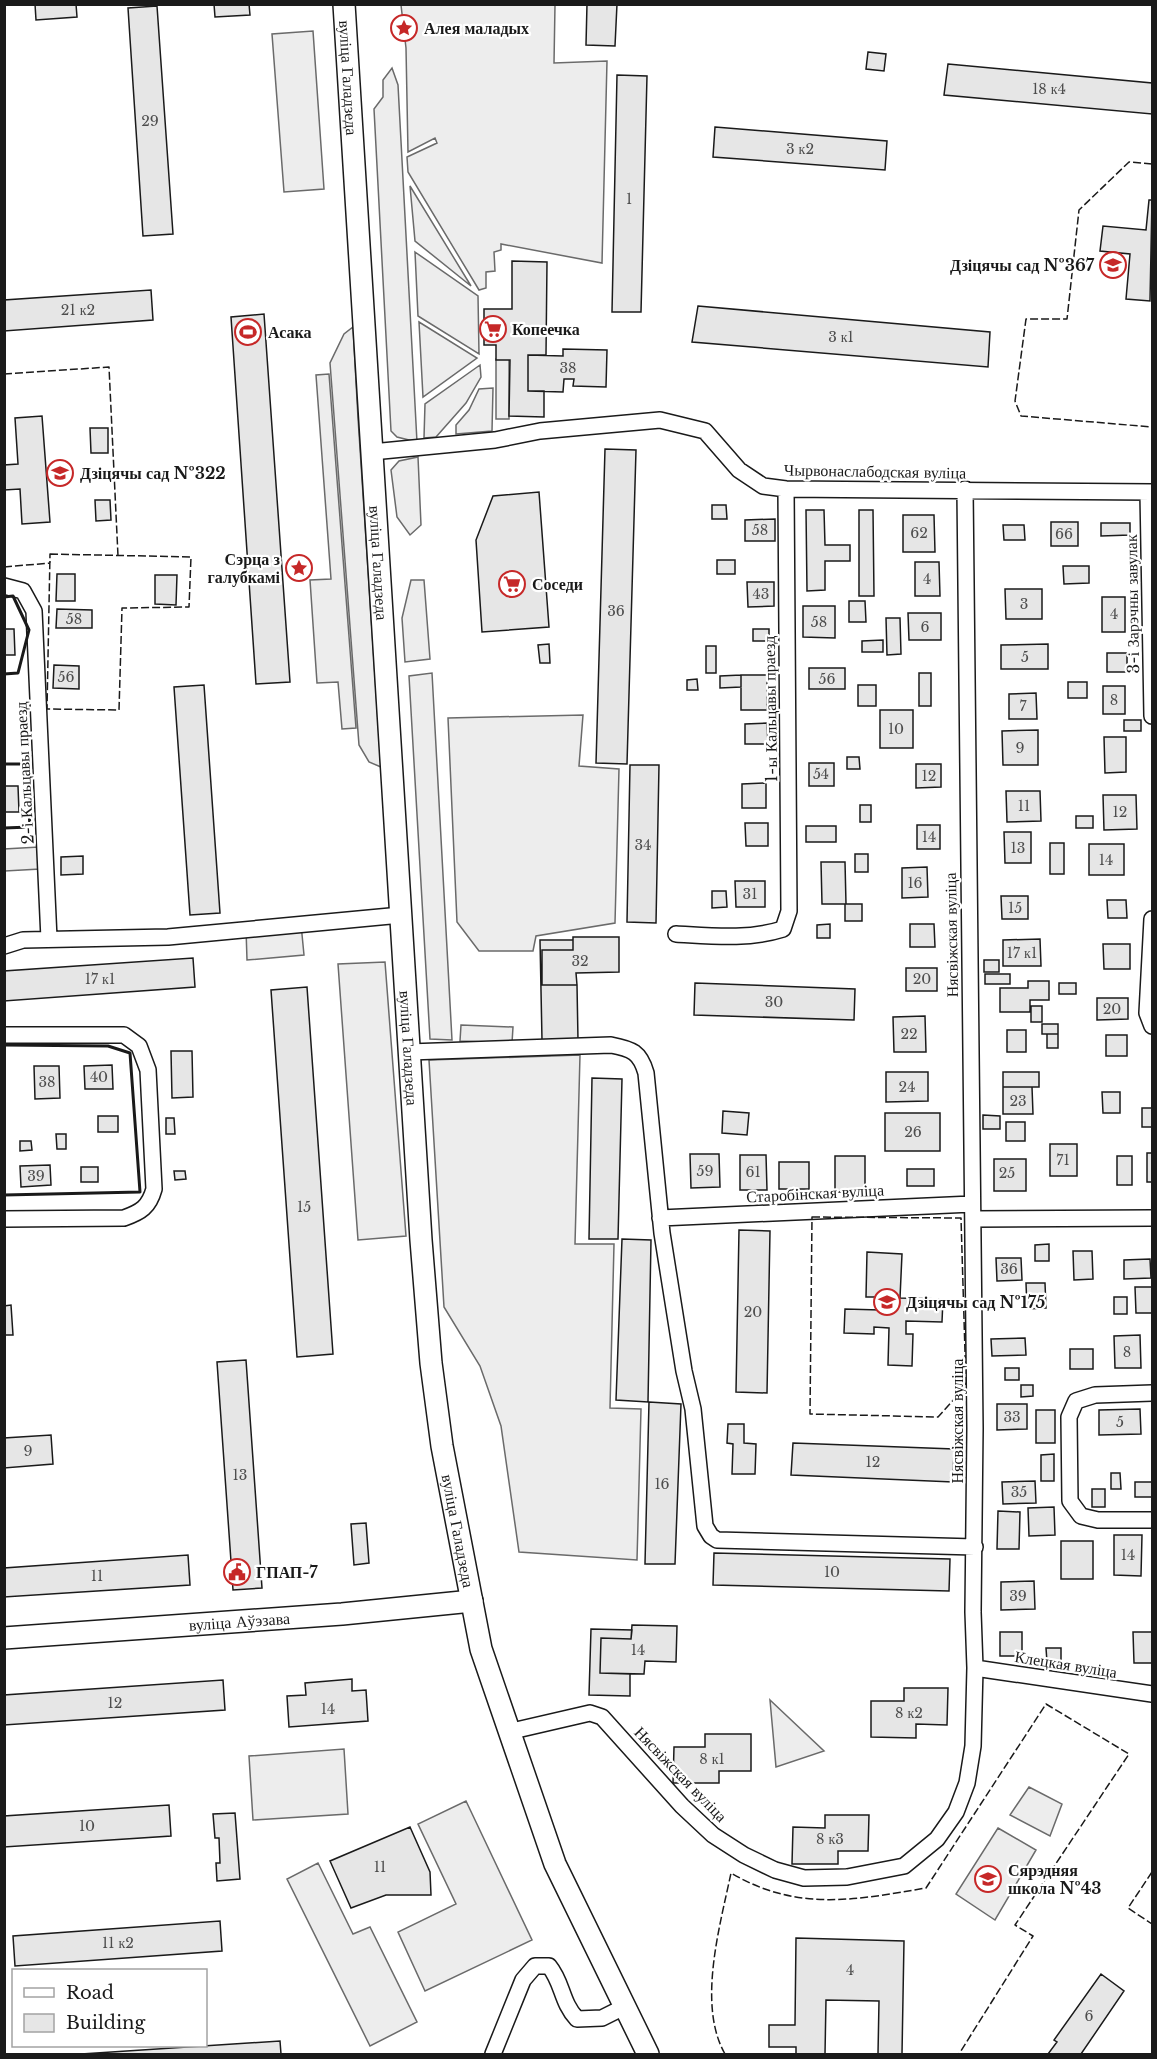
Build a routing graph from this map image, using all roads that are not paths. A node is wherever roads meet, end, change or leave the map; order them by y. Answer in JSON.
{"nodes":[{"id":1,"x":344,"y":4,"type":"edge"},
{"id":2,"x":372,"y":452,"type":"junction"},
{"id":3,"x":786,"y":489,"type":"junction"},
{"id":4,"x":964,"y":489,"type":"junction"},
{"id":5,"x":1150,"y":492,"type":"edge"},
{"id":6,"x":4,"y":586,"type":"edge"},
{"id":7,"x":1152,"y":716,"type":"edge"},
{"id":8,"x":401,"y":915,"type":"junction"},
{"id":9,"x":1152,"y":919,"type":"edge"},
{"id":10,"x":676,"y":934,"type":"dead end"},
{"id":11,"x":49,"y":939,"type":"junction"},
{"id":12,"x":4,"y":946,"type":"edge"},
{"id":13,"x":1152,"y":1026,"type":"edge"},
{"id":14,"x":4,"y":1035,"type":"edge"},
{"id":15,"x":409,"y":1052,"type":"junction"},
{"id":16,"x":973,"y":1212,"type":"junction"},
{"id":17,"x":660,"y":1218,"type":"junction"},
{"id":18,"x":1152,"y":1218,"type":"edge"},
{"id":19,"x":4,"y":1219,"type":"edge"},
{"id":20,"x":1152,"y":1394,"type":"edge"},
{"id":21,"x":1152,"y":1520,"type":"edge"},
{"id":22,"x":975,"y":1548,"type":"junction"},
{"id":23,"x":472,"y":1601,"type":"junction"},
{"id":24,"x":4,"y":1638,"type":"edge"},
{"id":25,"x":975,"y":1668,"type":"junction"},
{"id":26,"x":1152,"y":1694,"type":"edge"},
{"id":27,"x":508,"y":1732,"type":"junction"},
{"id":28,"x":624,"y":2007,"type":"junction"},
{"id":29,"x":493,"y":2055,"type":"edge"},
{"id":30,"x":648,"y":2055,"type":"edge"}],
"edges":[{"from":1,"to":2,"type":"main road","name":"вуліца Галадзеда"},
{"from":2,"to":3,"type":"street","name":"Чырвонаслабодская вуліца"},
{"from":2,"to":8,"type":"main road","name":"вуліца Галадзеда"},
{"from":3,"to":4,"type":"street","name":"Чырвонаслабодская вуліца"},
{"from":3,"to":10,"type":"street","name":"1-ы Кальцавы праезд"},
{"from":4,"to":5,"type":"street","name":"Чырвонаслабодская вуліца"},
{"from":4,"to":16,"type":"street","name":"Нясвіжская вуліца"},
{"from":5,"to":7,"type":"street","name":"3-і Зарэчны завулак"},
{"from":6,"to":11,"type":"street","name":"2-і Кальцавы праезд"},
{"from":8,"to":11,"type":"street"},
{"from":8,"to":15,"type":"main road","name":"вуліца Галадзеда"},
{"from":9,"to":13,"type":"street"},
{"from":11,"to":12,"type":"street"},
{"from":14,"to":19,"type":"street"},
{"from":15,"to":17,"type":"street"},
{"from":15,"to":23,"type":"main road","name":"вуліца Галадзеда"},
{"from":16,"to":17,"type":"street","name":"Старобінская вуліца"},
{"from":16,"to":18,"type":"street","name":"Старобінская вуліца"},
{"from":16,"to":22,"type":"street","name":"Нясвіжская вуліца"},
{"from":17,"to":22,"type":"street"},
{"from":20,"to":21,"type":"street"},
{"from":22,"to":25,"type":"street","name":"Нясвіжская вуліца"},
{"from":23,"to":24,"type":"main road","name":"вуліца Аўэзава"},
{"from":23,"to":27,"type":"main road","name":"вуліца Галадзеда"},
{"from":25,"to":26,"type":"street","name":"Клецкая вуліца"},
{"from":25,"to":27,"type":"street","name":"Нясвіжская вуліца"},
{"from":27,"to":28,"type":"main road","name":"вуліца Галадзеда"},
{"from":28,"to":29,"type":"street"},
{"from":28,"to":30,"type":"main road","name":"вуліца Галадзеда"}]}
